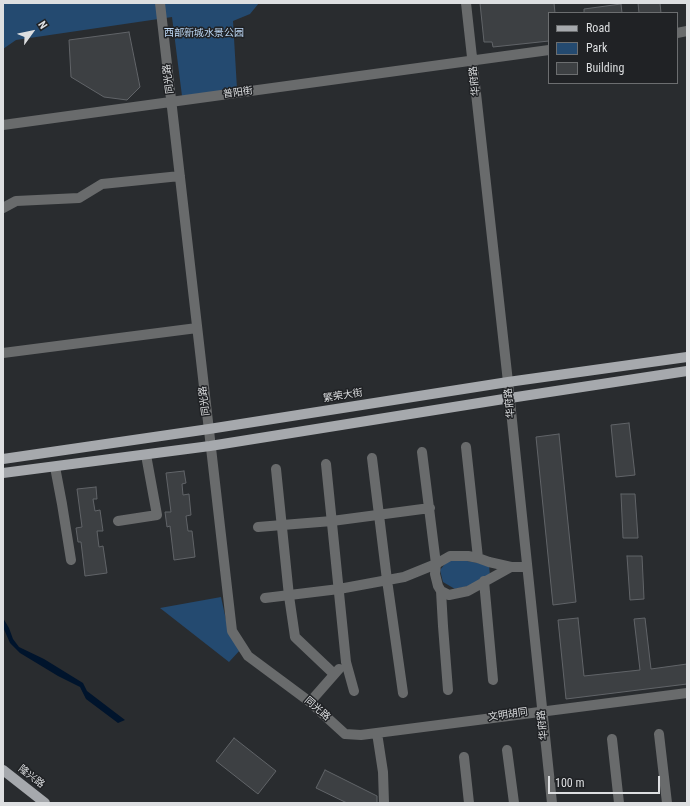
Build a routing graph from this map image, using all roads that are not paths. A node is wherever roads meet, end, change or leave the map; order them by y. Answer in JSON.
{"nodes":[{"id":1,"x":160,"y":3,"type":"edge"},
{"id":2,"x":466,"y":3,"type":"edge"},
{"id":3,"x":548,"y":50,"type":"edge"},
{"id":4,"x":473,"y":61,"type":"junction"},
{"id":5,"x":171,"y":102,"type":"junction"},
{"id":6,"x":3,"y":126,"type":"edge"},
{"id":7,"x":180,"y":176,"type":"junction"},
{"id":8,"x":3,"y":208,"type":"edge"},
{"id":9,"x":197,"y":328,"type":"junction"},
{"id":10,"x":3,"y":353,"type":"edge"},
{"id":11,"x":687,"y":357,"type":"edge"},
{"id":12,"x":687,"y":372,"type":"edge"},
{"id":13,"x":508,"y":382,"type":"junction"},
{"id":14,"x":510,"y":398,"type":"junction"},
{"id":15,"x":209,"y":429,"type":"junction"},
{"id":16,"x":210,"y":446,"type":"junction"},
{"id":17,"x":466,"y":447,"type":"dead end"},
{"id":18,"x":422,"y":452,"type":"dead end"},
{"id":19,"x":146,"y":455,"type":"junction"},
{"id":20,"x":372,"y":458,"type":"dead end"},
{"id":21,"x":3,"y":459,"type":"edge"},
{"id":22,"x":326,"y":464,"type":"dead end"},
{"id":23,"x":55,"y":466,"type":"junction"},
{"id":24,"x":276,"y":469,"type":"dead end"},
{"id":25,"x":3,"y":473,"type":"edge"},
{"id":26,"x":430,"y":508,"type":"junction"},
{"id":27,"x":379,"y":516,"type":"junction"},
{"id":28,"x":118,"y":521,"type":"dead end"},
{"id":29,"x":332,"y":521,"type":"junction"},
{"id":30,"x":282,"y":525,"type":"junction"},
{"id":31,"x":258,"y":528,"type":"dead end"},
{"id":32,"x":478,"y":558,"type":"junction"},
{"id":33,"x":71,"y":560,"type":"dead end"},
{"id":34,"x":436,"y":564,"type":"junction"},
{"id":35,"x":527,"y":566,"type":"junction"},
{"id":36,"x":511,"y":567,"type":"junction"},
{"id":37,"x":387,"y":580,"type":"junction"},
{"id":38,"x":484,"y":581,"type":"junction"},
{"id":39,"x":339,"y":590,"type":"junction"},
{"id":40,"x":442,"y":592,"type":"junction"},
{"id":41,"x":289,"y":596,"type":"junction"},
{"id":42,"x":265,"y":598,"type":"dead end"},
{"id":43,"x":346,"y":662,"type":"junction"},
{"id":44,"x":334,"y":674,"type":"junction"},
{"id":45,"x":493,"y":680,"type":"dead end"},
{"id":46,"x":448,"y":690,"type":"dead end"},
{"id":47,"x":354,"y":691,"type":"dead end"},
{"id":48,"x":404,"y":693,"type":"dead end"},
{"id":49,"x":687,"y":693,"type":"edge"},
{"id":50,"x":310,"y":702,"type":"junction"},
{"id":51,"x":542,"y":711,"type":"junction"},
{"id":52,"x":377,"y":733,"type":"junction"},
{"id":53,"x":659,"y":734,"type":"dead end"},
{"id":54,"x":361,"y":735,"type":"joint"},
{"id":55,"x":612,"y":739,"type":"dead end"},
{"id":56,"x":507,"y":750,"type":"dead end"},
{"id":57,"x":464,"y":757,"type":"dead end"},
{"id":58,"x":3,"y":770,"type":"edge"},
{"id":59,"x":45,"y":803,"type":"edge"},
{"id":60,"x":384,"y":803,"type":"edge"},
{"id":61,"x":469,"y":803,"type":"edge"},
{"id":62,"x":514,"y":803,"type":"edge"},
{"id":63,"x":552,"y":803,"type":"edge"},
{"id":64,"x":618,"y":803,"type":"edge"},
{"id":65,"x":667,"y":803,"type":"edge"}],
"edges":[{"from":1,"to":5,"type":"street","name":"同光路"},
{"from":2,"to":4,"type":"street","name":"华府路"},
{"from":3,"to":4,"type":"street","name":"普阳街"},
{"from":4,"to":5,"type":"street","name":"普阳街"},
{"from":4,"to":13,"type":"street","name":"华府路"},
{"from":5,"to":6,"type":"street","name":"普阳街"},
{"from":5,"to":7,"type":"street","name":"同光路"},
{"from":7,"to":8,"type":"street"},
{"from":7,"to":9,"type":"street","name":"同光路"},
{"from":9,"to":10,"type":"street"},
{"from":9,"to":15,"type":"street","name":"同光路"},
{"from":11,"to":13,"type":"main road","name":"繁荣大街"},
{"from":12,"to":14,"type":"main road"},
{"from":13,"to":14,"type":"street","name":"华府路"},
{"from":13,"to":15,"type":"main road","name":"繁荣大街"},
{"from":14,"to":16,"type":"main road"},
{"from":14,"to":35,"type":"street","name":"华府路"},
{"from":15,"to":16,"type":"street","name":"同光路"},
{"from":15,"to":21,"type":"main road","name":"繁荣大街"},
{"from":16,"to":19,"type":"main road"},
{"from":16,"to":50,"type":"street","name":"同光路"},
{"from":17,"to":32,"type":"street"},
{"from":18,"to":26,"type":"street"},
{"from":19,"to":23,"type":"main road"},
{"from":19,"to":28,"type":"street"},
{"from":20,"to":27,"type":"street"},
{"from":22,"to":29,"type":"street"},
{"from":23,"to":25,"type":"main road"},
{"from":23,"to":33,"type":"street"},
{"from":24,"to":30,"type":"street"},
{"from":26,"to":27,"type":"street"},
{"from":26,"to":34,"type":"street"},
{"from":27,"to":29,"type":"street"},
{"from":27,"to":37,"type":"street"},
{"from":29,"to":30,"type":"street"},
{"from":29,"to":39,"type":"street"},
{"from":30,"to":31,"type":"street"},
{"from":30,"to":41,"type":"street"},
{"from":32,"to":34,"type":"street"},
{"from":32,"to":36,"type":"street"},
{"from":34,"to":37,"type":"street"},
{"from":34,"to":40,"type":"street"},
{"from":35,"to":36,"type":"street"},
{"from":35,"to":51,"type":"street","name":"华府路"},
{"from":36,"to":38,"type":"street"},
{"from":37,"to":39,"type":"street"},
{"from":37,"to":48,"type":"street"},
{"from":38,"to":40,"type":"street"},
{"from":38,"to":45,"type":"street"},
{"from":39,"to":41,"type":"street"},
{"from":39,"to":43,"type":"street"},
{"from":40,"to":46,"type":"street"},
{"from":41,"to":42,"type":"street"},
{"from":41,"to":44,"type":"street"},
{"from":43,"to":44,"type":"street"},
{"from":43,"to":47,"type":"street"},
{"from":44,"to":50,"type":"street"},
{"from":49,"to":51,"type":"street","name":"文明胡同"},
{"from":50,"to":54,"type":"street","name":"同光路"},
{"from":51,"to":52,"type":"street","name":"文明胡同"},
{"from":51,"to":63,"type":"street","name":"华府路"},
{"from":52,"to":54,"type":"street","name":"文明胡同"},
{"from":52,"to":60,"type":"street"},
{"from":53,"to":65,"type":"street"},
{"from":55,"to":64,"type":"street"},
{"from":56,"to":62,"type":"street"},
{"from":57,"to":61,"type":"street"},
{"from":58,"to":59,"type":"main road","name":"隆兴路"}]}
